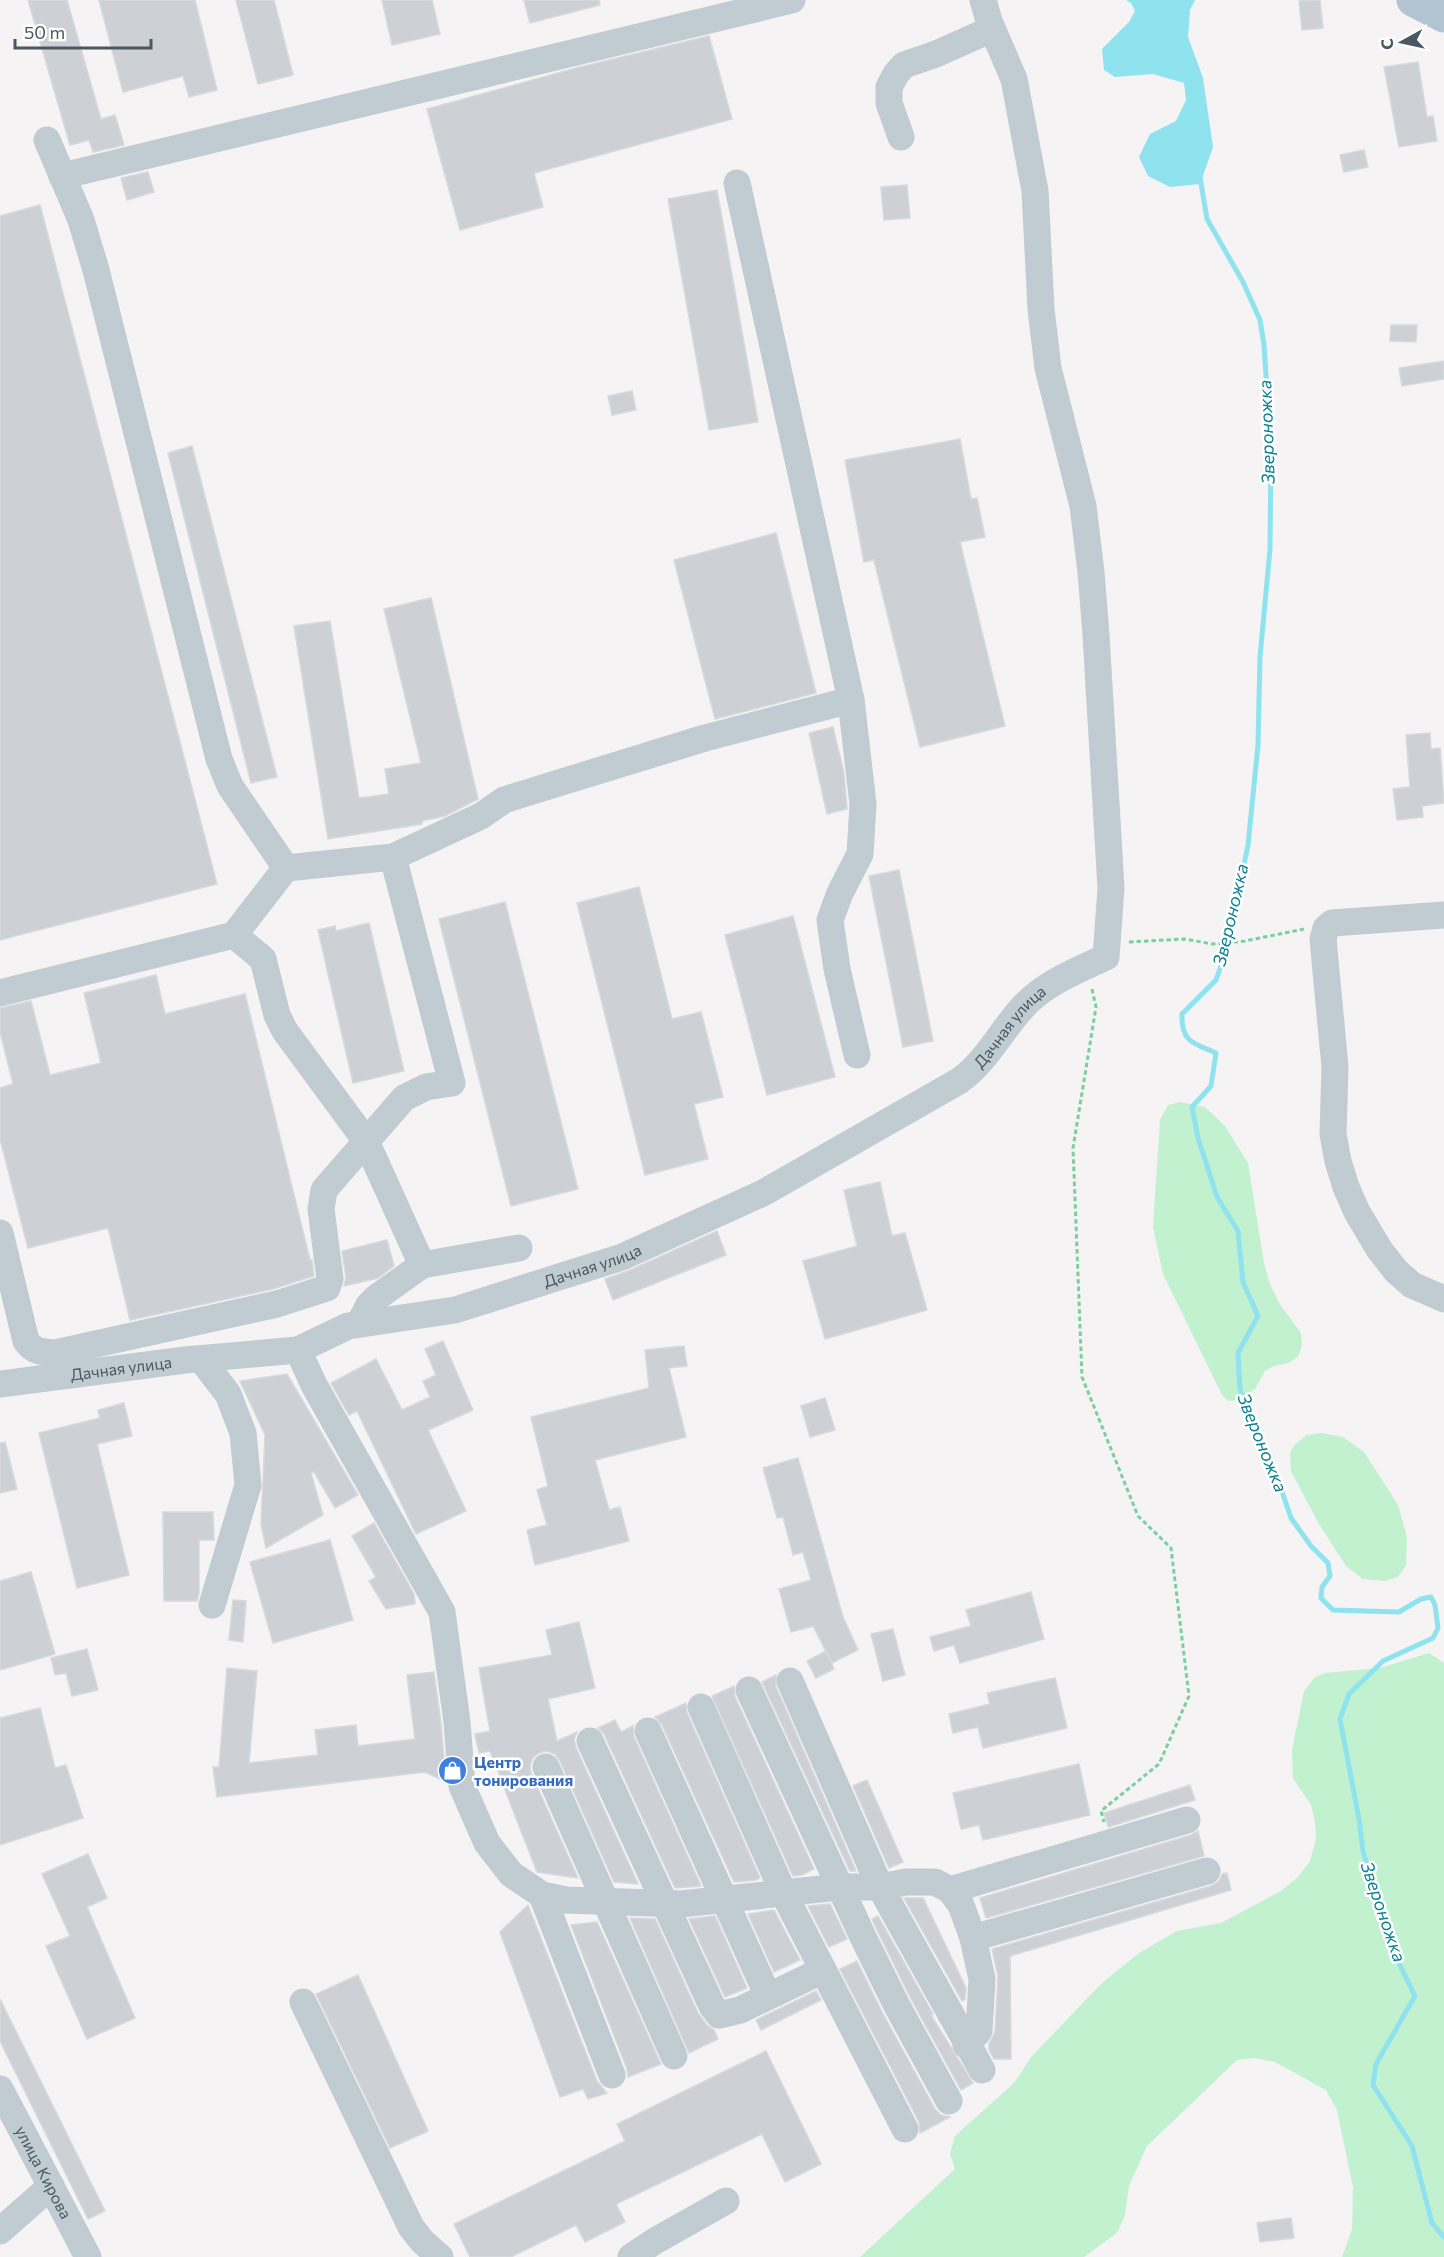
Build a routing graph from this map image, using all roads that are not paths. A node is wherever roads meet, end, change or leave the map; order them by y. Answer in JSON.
{"nodes":[{"id":1,"x":792,"y":0,"type":"edge"},
{"id":2,"x":983,"y":0,"type":"edge"},
{"id":3,"x":1413,"y":0,"type":"edge"},
{"id":4,"x":1444,"y":16,"type":"edge"},
{"id":5,"x":992,"y":29,"type":"junction"},
{"id":6,"x":901,"y":137,"type":"dead end"},
{"id":7,"x":47,"y":140,"type":"dead end"},
{"id":8,"x":62,"y":176,"type":"junction"},
{"id":9,"x":737,"y":183,"type":"dead end"},
{"id":10,"x":851,"y":699,"type":"junction"},
{"id":11,"x":393,"y":857,"type":"junction"},
{"id":12,"x":286,"y":868,"type":"junction"},
{"id":13,"x":1444,"y":915,"type":"edge"},
{"id":14,"x":234,"y":935,"type":"junction"},
{"id":15,"x":0,"y":993,"type":"edge"},
{"id":16,"x":856,"y":1054,"type":"dead end"},
{"id":17,"x":366,"y":1141,"type":"junction"},
{"id":18,"x":0,"y":1233,"type":"edge"},
{"id":19,"x":519,"y":1248,"type":"dead end"},
{"id":20,"x":423,"y":1265,"type":"junction"},
{"id":21,"x":1444,"y":1299,"type":"edge"},
{"id":22,"x":359,"y":1324,"type":"junction"},
{"id":23,"x":298,"y":1350,"type":"junction"},
{"id":24,"x":201,"y":1359,"type":"junction"},
{"id":25,"x":0,"y":1384,"type":"edge"},
{"id":26,"x":212,"y":1605,"type":"dead end"},
{"id":27,"x":790,"y":1681,"type":"dead end"},
{"id":28,"x":749,"y":1690,"type":"dead end"},
{"id":29,"x":700,"y":1707,"type":"dead end"},
{"id":30,"x":648,"y":1731,"type":"dead end"},
{"id":31,"x":590,"y":1741,"type":"dead end"},
{"id":32,"x":546,"y":1767,"type":"dead end"},
{"id":33,"x":1187,"y":1820,"type":"dead end"},
{"id":34,"x":1207,"y":1870,"type":"dead end"},
{"id":35,"x":839,"y":1887,"type":"junction"},
{"id":36,"x":880,"y":1887,"type":"junction"},
{"id":37,"x":950,"y":1890,"type":"junction"},
{"id":38,"x":784,"y":1894,"type":"junction"},
{"id":39,"x":542,"y":1895,"type":"junction"},
{"id":40,"x":724,"y":1900,"type":"junction"},
{"id":41,"x":607,"y":1902,"type":"junction"},
{"id":42,"x":666,"y":1903,"type":"junction"},
{"id":43,"x":973,"y":1938,"type":"junction"},
{"id":44,"x":823,"y":1970,"type":"junction"},
{"id":45,"x":768,"y":1996,"type":"junction"},
{"id":46,"x":303,"y":2002,"type":"dead end"},
{"id":47,"x":966,"y":2045,"type":"junction"},
{"id":48,"x":674,"y":2056,"type":"dead end"},
{"id":49,"x":982,"y":2070,"type":"dead end"},
{"id":50,"x":612,"y":2075,"type":"dead end"},
{"id":51,"x":0,"y":2089,"type":"edge"},
{"id":52,"x":949,"y":2101,"type":"dead end"},
{"id":53,"x":905,"y":2128,"type":"dead end"},
{"id":54,"x":51,"y":2186,"type":"junction"},
{"id":55,"x":726,"y":2201,"type":"dead end"},
{"id":56,"x":0,"y":2231,"type":"edge"},
{"id":57,"x":88,"y":2257,"type":"edge"},
{"id":58,"x":440,"y":2257,"type":"edge"},
{"id":59,"x":632,"y":2257,"type":"edge"}],
"edges":[{"from":1,"to":8,"type":"street"},
{"from":2,"to":5,"type":"street"},
{"from":3,"to":4,"type":"main road"},
{"from":5,"to":6,"type":"street"},
{"from":5,"to":22,"type":"street","name":"Дачная улица"},
{"from":7,"to":8,"type":"street"},
{"from":8,"to":12,"type":"street"},
{"from":9,"to":10,"type":"street"},
{"from":10,"to":11,"type":"street"},
{"from":10,"to":16,"type":"street"},
{"from":11,"to":12,"type":"street"},
{"from":11,"to":17,"type":"street"},
{"from":12,"to":14,"type":"street"},
{"from":13,"to":21,"type":"street"},
{"from":14,"to":15,"type":"street"},
{"from":14,"to":17,"type":"street"},
{"from":17,"to":18,"type":"street"},
{"from":17,"to":20,"type":"street"},
{"from":19,"to":20,"type":"street"},
{"from":20,"to":22,"type":"street"},
{"from":22,"to":23,"type":"street","name":"Дачная улица"},
{"from":23,"to":24,"type":"street","name":"Дачная улица"},
{"from":23,"to":39,"type":"street"},
{"from":24,"to":25,"type":"street","name":"Дачная улица"},
{"from":24,"to":26,"type":"street"},
{"from":27,"to":36,"type":"street"},
{"from":28,"to":35,"type":"street"},
{"from":29,"to":38,"type":"street"},
{"from":30,"to":40,"type":"street"},
{"from":31,"to":42,"type":"street"},
{"from":32,"to":41,"type":"street"},
{"from":33,"to":37,"type":"street"},
{"from":34,"to":43,"type":"street"},
{"from":35,"to":36,"type":"street"},
{"from":35,"to":38,"type":"street"},
{"from":35,"to":52,"type":"street"},
{"from":36,"to":37,"type":"street"},
{"from":36,"to":47,"type":"street"},
{"from":37,"to":43,"type":"street"},
{"from":38,"to":40,"type":"street"},
{"from":38,"to":44,"type":"street"},
{"from":39,"to":41,"type":"street"},
{"from":39,"to":50,"type":"street"},
{"from":40,"to":42,"type":"street"},
{"from":40,"to":45,"type":"street"},
{"from":41,"to":42,"type":"street"},
{"from":41,"to":48,"type":"street"},
{"from":42,"to":45,"type":"street"},
{"from":43,"to":47,"type":"street"},
{"from":44,"to":45,"type":"street"},
{"from":44,"to":53,"type":"street"},
{"from":46,"to":58,"type":"street"},
{"from":47,"to":49,"type":"street"},
{"from":51,"to":54,"type":"street","name":"улица Кирова"},
{"from":54,"to":56,"type":"street"},
{"from":54,"to":57,"type":"street","name":"улица Кирова"},
{"from":55,"to":59,"type":"street"}]}
